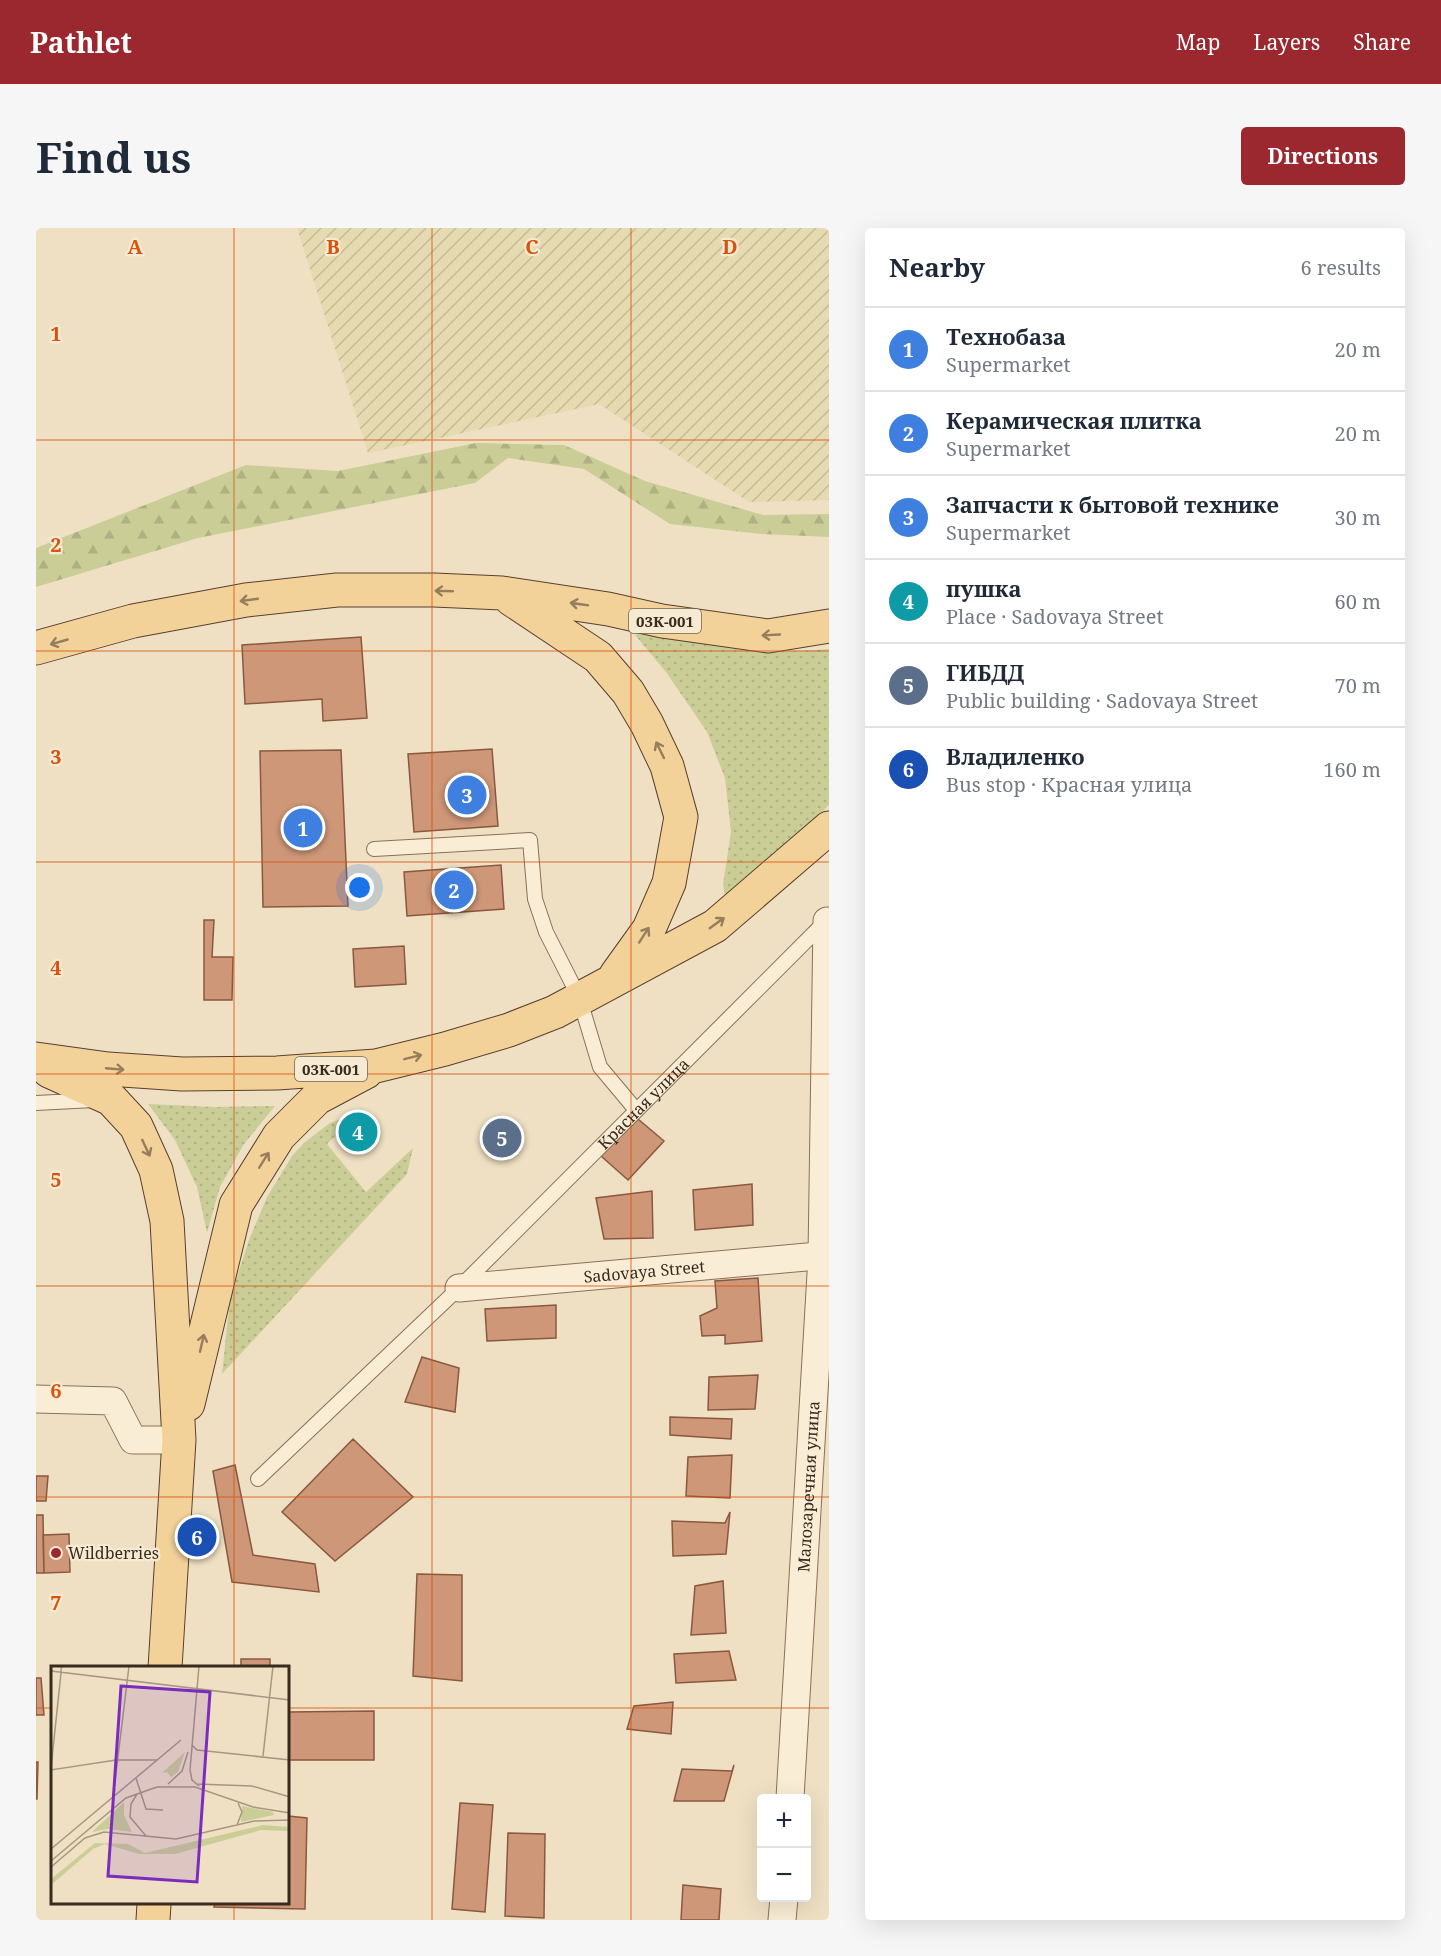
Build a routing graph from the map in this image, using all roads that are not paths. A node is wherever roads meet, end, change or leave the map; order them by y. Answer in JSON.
{"nodes":[{"id":1,"x":502,"y":593,"type":"junction"},
{"id":2,"x":829,"y":626,"type":"edge"},
{"id":3,"x":36,"y":648,"type":"edge"},
{"id":4,"x":829,"y":828,"type":"edge"},
{"id":5,"x":374,"y":849,"type":"dead end"},
{"id":6,"x":828,"y":920,"type":"edge"},
{"id":7,"x":611,"y":982,"type":"junction"},
{"id":8,"x":579,"y":997,"type":"junction"},
{"id":9,"x":36,"y":1059,"type":"edge"},
{"id":10,"x":36,"y":1066,"type":"edge"},
{"id":11,"x":376,"y":1066,"type":"junction"},
{"id":12,"x":111,"y":1100,"type":"junction"},
{"id":13,"x":36,"y":1103,"type":"edge"},
{"id":14,"x":636,"y":1110,"type":"junction"},
{"id":15,"x":826,"y":1256,"type":"edge"},
{"id":16,"x":459,"y":1288,"type":"junction"},
{"id":17,"x":36,"y":1399,"type":"edge"},
{"id":18,"x":179,"y":1440,"type":"junction"},
{"id":19,"x":258,"y":1479,"type":"dead end"},
{"id":20,"x":165,"y":1666,"type":"edge"},
{"id":21,"x":790,"y":1794,"type":"edge"},
{"id":22,"x":784,"y":1902,"type":"edge"},
{"id":23,"x":154,"y":1905,"type":"edge"},
{"id":24,"x":153,"y":1920,"type":"edge"},
{"id":25,"x":782,"y":1920,"type":"edge"}],
"edges":[{"from":2,"to":1,"type":"main road","number":"03К-001","one_way":true},
{"from":1,"to":3,"type":"main road","number":"03К-001","one_way":true},
{"from":7,"to":1,"type":"main road","one_way":true},
{"from":7,"to":4,"type":"main road","number":"03К-001","one_way":true},
{"from":5,"to":8,"type":"lane"},
{"from":6,"to":14,"type":"lane","name":"Красная улица"},
{"from":6,"to":15,"type":"street","name":"Малозаречная улица"},
{"from":7,"to":8,"type":"main road","number":"03К-001"},
{"from":11,"to":8,"type":"main road","number":"03К-001","one_way":true},
{"from":8,"to":14,"type":"lane"},
{"from":9,"to":11,"type":"main road","number":"03К-001","one_way":true},
{"from":10,"to":12,"type":"main road"},
{"from":18,"to":11,"type":"main road","one_way":true},
{"from":12,"to":13,"type":"lane"},
{"from":12,"to":18,"type":"main road","one_way":true},
{"from":14,"to":16,"type":"lane","name":"Красная улица"},
{"from":15,"to":16,"type":"street","name":"Sadovaya Street"},
{"from":15,"to":21,"type":"street","name":"Малозаречная улица"},
{"from":16,"to":19,"type":"lane","name":"Красная улица"},
{"from":17,"to":18,"type":"street"},
{"from":18,"to":20,"type":"main road"},
{"from":22,"to":25,"type":"street"},
{"from":23,"to":24,"type":"main road"}]}
